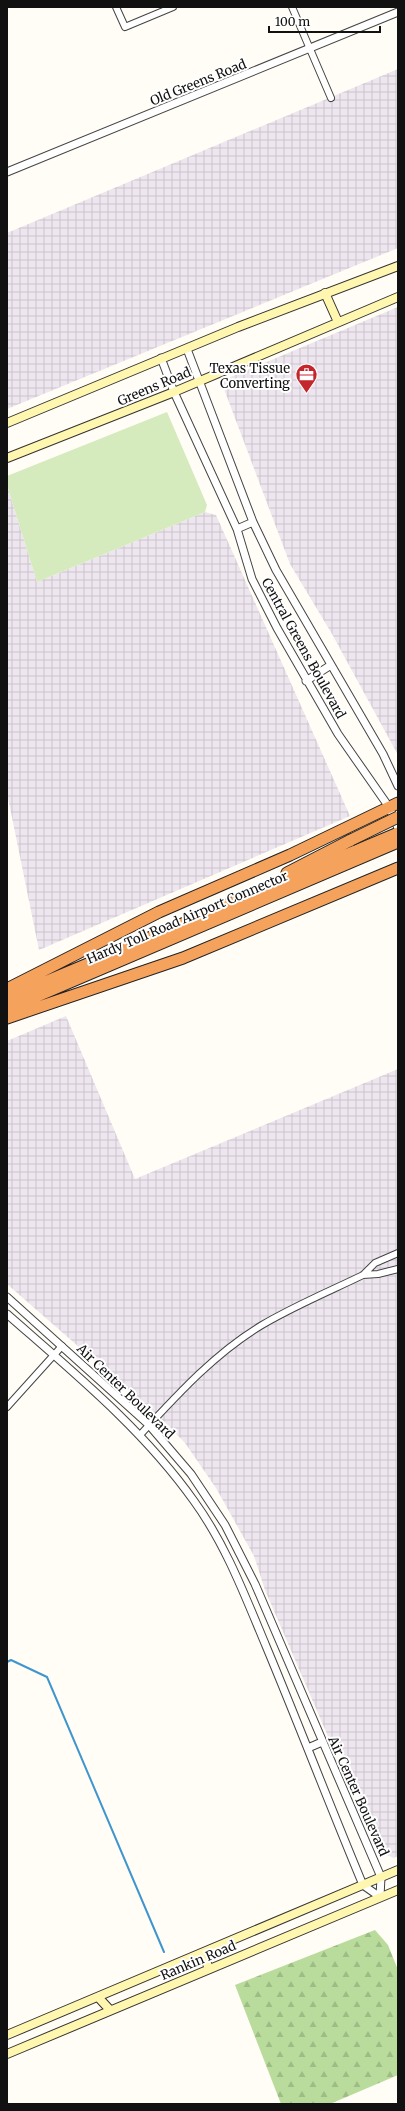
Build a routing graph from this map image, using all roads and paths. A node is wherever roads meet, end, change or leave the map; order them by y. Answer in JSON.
{"nodes":[{"id":1,"x":116,"y":7,"type":"edge"},
{"id":2,"x":173,"y":7,"type":"edge"},
{"id":3,"x":292,"y":7,"type":"edge"},
{"id":4,"x":398,"y":12,"type":"edge"},
{"id":5,"x":310,"y":50,"type":"junction"},
{"id":6,"x":331,"y":98,"type":"dead end"},
{"id":7,"x":7,"y":172,"type":"edge"},
{"id":8,"x":398,"y":266,"type":"edge"},
{"id":9,"x":325,"y":293,"type":"junction"},
{"id":10,"x":398,"y":297,"type":"edge"},
{"id":11,"x":338,"y":322,"type":"junction"},
{"id":12,"x":187,"y":349,"type":"junction"},
{"id":13,"x":161,"y":358,"type":"junction"},
{"id":14,"x":199,"y":381,"type":"junction"},
{"id":15,"x":174,"y":392,"type":"junction"},
{"id":16,"x":7,"y":423,"type":"edge"},
{"id":17,"x":7,"y":458,"type":"edge"},
{"id":18,"x":253,"y":522,"type":"junction"},
{"id":19,"x":237,"y":529,"type":"junction"},
{"id":20,"x":331,"y":665,"type":"junction"},
{"id":21,"x":306,"y":681,"type":"junction"},
{"id":22,"x":398,"y":786,"type":"edge"},
{"id":23,"x":394,"y":805,"type":"edge"},
{"id":24,"x":398,"y":817,"type":"edge"},
{"id":25,"x":398,"y":828,"type":"edge"},
{"id":26,"x":398,"y":834,"type":"edge"},
{"id":27,"x":398,"y":843,"type":"edge"},
{"id":28,"x":358,"y":855,"type":"junction"},
{"id":29,"x":398,"y":868,"type":"edge"},
{"id":30,"x":160,"y":933,"type":"junction"},
{"id":31,"x":7,"y":989,"type":"edge"},
{"id":32,"x":7,"y":998,"type":"edge"},
{"id":33,"x":7,"y":1010,"type":"edge"},
{"id":34,"x":7,"y":1018,"type":"edge"},
{"id":35,"x":398,"y":1253,"type":"edge"},
{"id":36,"x":398,"y":1269,"type":"edge"},
{"id":37,"x":363,"y":1275,"type":"junction"},
{"id":38,"x":7,"y":1297,"type":"edge"},
{"id":39,"x":7,"y":1314,"type":"edge"},
{"id":40,"x":62,"y":1346,"type":"junction"},
{"id":41,"x":53,"y":1355,"type":"junction"},
{"id":42,"x":7,"y":1407,"type":"edge"},
{"id":43,"x":149,"y":1425,"type":"junction"},
{"id":44,"x":140,"y":1435,"type":"junction"},
{"id":45,"x":225,"y":1525,"type":"junction"},
{"id":46,"x":214,"y":1531,"type":"junction"},
{"id":47,"x":268,"y":1614,"type":"junction"},
{"id":48,"x":255,"y":1620,"type":"junction"},
{"id":49,"x":322,"y":1742,"type":"junction"},
{"id":50,"x":308,"y":1748,"type":"junction"},
{"id":51,"x":398,"y":1870,"type":"edge"},
{"id":52,"x":382,"y":1877,"type":"junction"},
{"id":53,"x":363,"y":1885,"type":"junction"},
{"id":54,"x":398,"y":1890,"type":"edge"},
{"id":55,"x":380,"y":1897,"type":"junction"},
{"id":56,"x":203,"y":1952,"type":"junction"},
{"id":57,"x":209,"y":1968,"type":"junction"},
{"id":58,"x":98,"y":1997,"type":"junction"},
{"id":59,"x":110,"y":2010,"type":"junction"},
{"id":60,"x":7,"y":2035,"type":"edge"},
{"id":61,"x":7,"y":2054,"type":"edge"}],
"edges":[{"from":1,"to":2,"type":"street"},
{"from":3,"to":5,"type":"street"},
{"from":4,"to":5,"type":"street","name":"Old Greens Road"},
{"from":5,"to":6,"type":"street"},
{"from":5,"to":7,"type":"street","name":"Old Greens Road"},
{"from":8,"to":9,"type":"main road","name":"Greens Road"},
{"from":9,"to":11,"type":"main road"},
{"from":9,"to":12,"type":"main road","name":"Greens Road"},
{"from":10,"to":11,"type":"main road","name":"Greens Road"},
{"from":11,"to":14,"type":"main road","name":"Greens Road"},
{"from":12,"to":13,"type":"main road","name":"Greens Road"},
{"from":12,"to":14,"type":"street","name":"Central Greens Boulevard"},
{"from":13,"to":15,"type":"street","name":"Central Greens Boulevard"},
{"from":13,"to":16,"type":"main road","name":"Greens Road"},
{"from":14,"to":15,"type":"main road","name":"Greens Road"},
{"from":14,"to":18,"type":"street","name":"Central Greens Boulevard"},
{"from":15,"to":17,"type":"main road","name":"Greens Road"},
{"from":15,"to":19,"type":"street","name":"Central Greens Boulevard"},
{"from":18,"to":19,"type":"street"},
{"from":18,"to":20,"type":"street","name":"Central Greens Boulevard"},
{"from":19,"to":21,"type":"street","name":"Central Greens Boulevard"},
{"from":20,"to":21,"type":"street"},
{"from":20,"to":22,"type":"street","name":"Central Greens Boulevard"},
{"from":21,"to":23,"type":"street","name":"Central Greens Boulevard"},
{"from":23,"to":25,"type":"street","name":"Central Greens Boulevard"},
{"from":23,"to":31,"type":"highway"},
{"from":24,"to":30,"type":"highway","bridge":true},
{"from":26,"to":28,"type":"highway"},
{"from":27,"to":28,"type":"highway","name":"Hardy Toll Road Airport Connector"},
{"from":28,"to":30,"type":"highway"},
{"from":28,"to":33,"type":"highway","name":"Hardy Toll Road Airport Connector"},
{"from":29,"to":34,"type":"highway"},
{"from":30,"to":32,"type":"highway","name":"Hardy Toll Road Airport Connector"},
{"from":35,"to":37,"type":"street"},
{"from":36,"to":37,"type":"street"},
{"from":37,"to":43,"type":"street"},
{"from":38,"to":40,"type":"street","name":"Air Center Boulevard"},
{"from":39,"to":41,"type":"street","name":"Air Center Boulevard"},
{"from":40,"to":41,"type":"street"},
{"from":40,"to":43,"type":"street","name":"Air Center Boulevard"},
{"from":41,"to":42,"type":"street"},
{"from":41,"to":44,"type":"street","name":"Air Center Boulevard"},
{"from":43,"to":44,"type":"street"},
{"from":43,"to":45,"type":"street","name":"Air Center Boulevard"},
{"from":44,"to":46,"type":"street","name":"Air Center Boulevard"},
{"from":45,"to":46,"type":"street"},
{"from":45,"to":47,"type":"street","name":"Air Center Boulevard"},
{"from":46,"to":48,"type":"street","name":"Air Center Boulevard"},
{"from":47,"to":48,"type":"street"},
{"from":47,"to":49,"type":"street","name":"Air Center Boulevard"},
{"from":48,"to":50,"type":"street","name":"Air Center Boulevard"},
{"from":49,"to":50,"type":"street"},
{"from":49,"to":52,"type":"street","name":"Air Center Boulevard"},
{"from":50,"to":53,"type":"street","name":"Air Center Boulevard"},
{"from":51,"to":52,"type":"main road","name":"Rankin Road"},
{"from":52,"to":53,"type":"main road","name":"Rankin Road"},
{"from":52,"to":55,"type":"street","name":"Air Center Boulevard"},
{"from":53,"to":55,"type":"street"},
{"from":53,"to":56,"type":"main road","name":"Rankin Road"},
{"from":54,"to":55,"type":"main road","name":"Rankin Road"},
{"from":55,"to":57,"type":"main road","name":"Rankin Road"},
{"from":56,"to":57,"type":"main road"},
{"from":56,"to":58,"type":"main road","name":"Rankin Road"},
{"from":57,"to":59,"type":"main road","name":"Rankin Road"},
{"from":58,"to":59,"type":"main road"},
{"from":58,"to":60,"type":"main road","name":"Rankin Road"},
{"from":59,"to":61,"type":"main road","name":"Rankin Road"}]}
